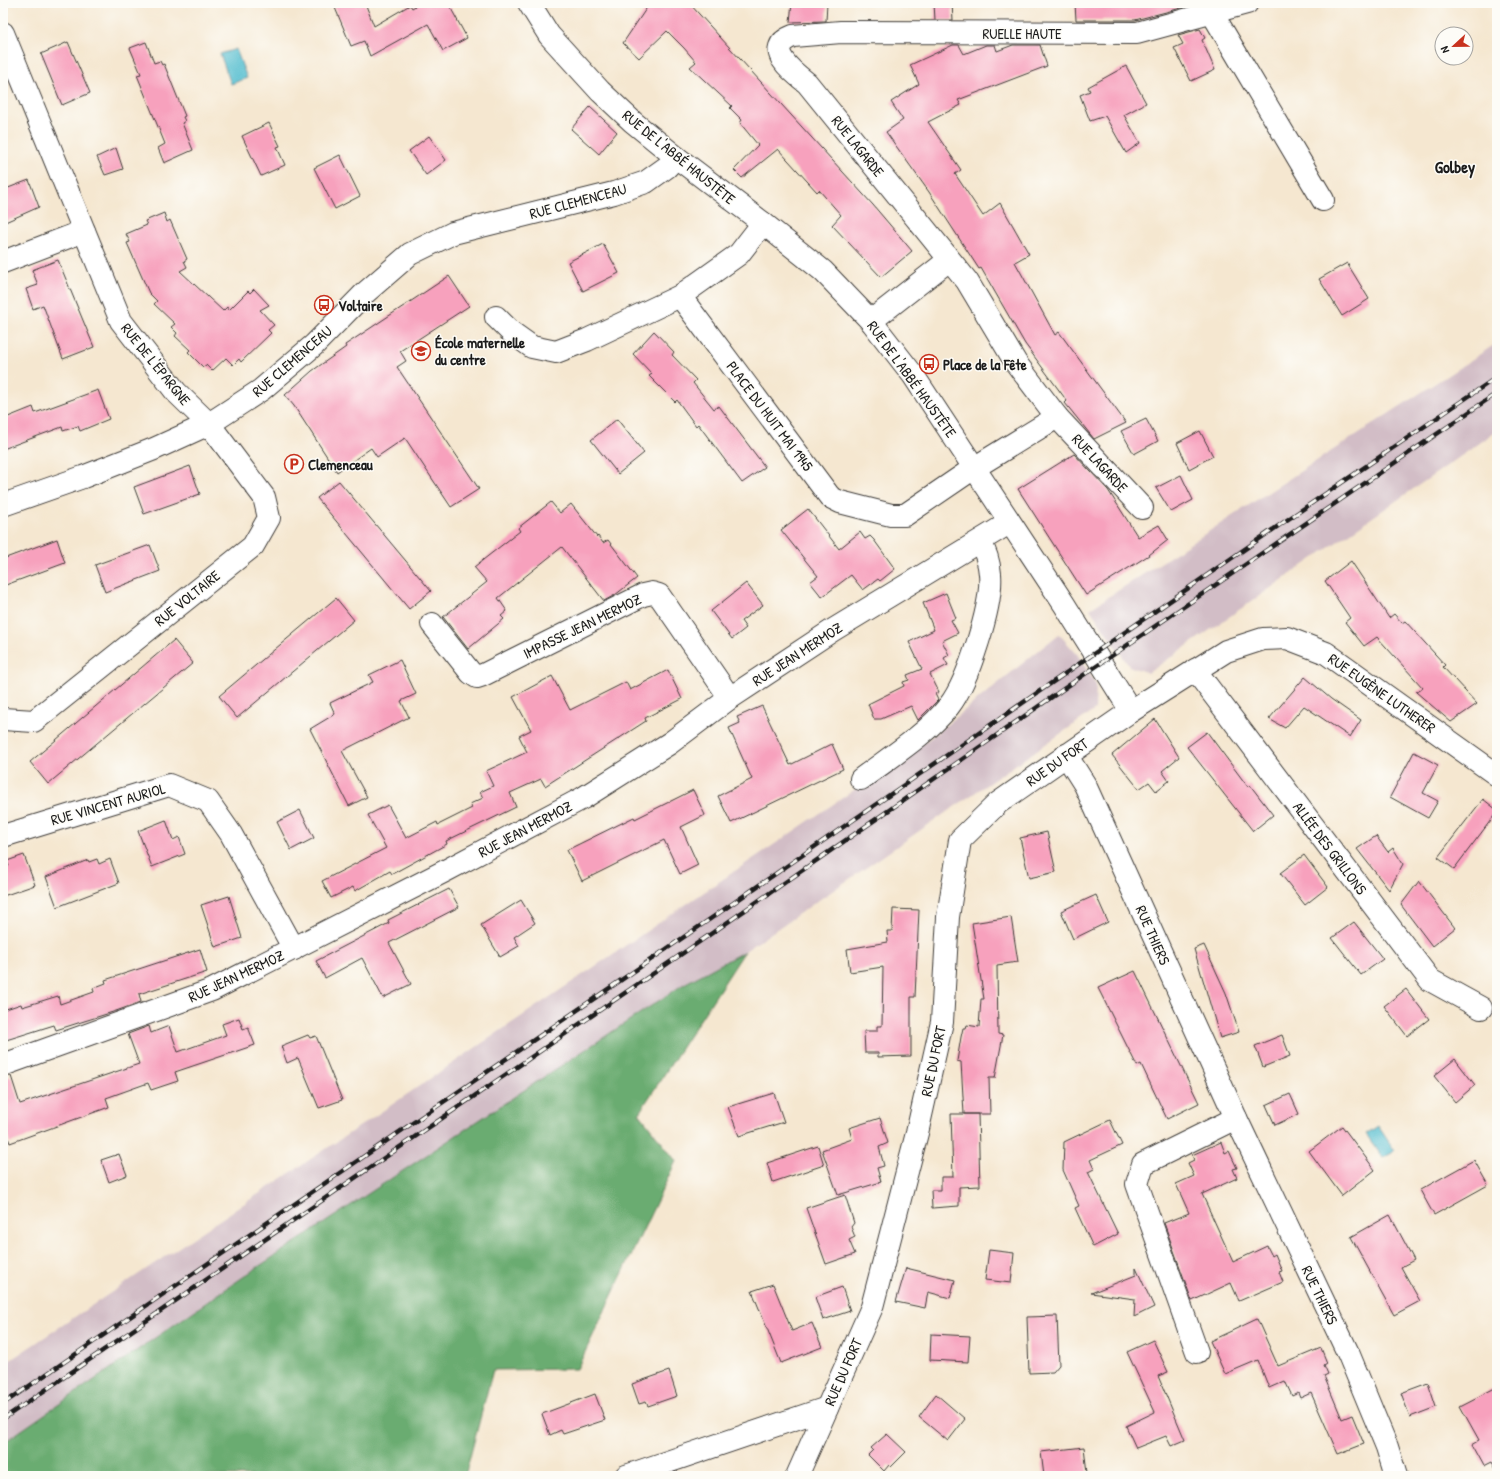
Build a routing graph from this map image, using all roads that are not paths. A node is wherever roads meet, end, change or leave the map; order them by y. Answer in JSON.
{"nodes":[{"id":1,"x":529,"y":3,"type":"edge"},
{"id":2,"x":1247,"y":3,"type":"edge"},
{"id":3,"x":1212,"y":13,"type":"junction"},
{"id":4,"x":3,"y":33,"type":"edge"},
{"id":5,"x":793,"y":36,"type":"joint"},
{"id":6,"x":676,"y":157,"type":"junction"},
{"id":7,"x":1324,"y":200,"type":"dead end"},
{"id":8,"x":763,"y":223,"type":"junction"},
{"id":9,"x":84,"y":231,"type":"junction"},
{"id":10,"x":949,"y":260,"type":"junction"},
{"id":11,"x":3,"y":262,"type":"edge"},
{"id":12,"x":680,"y":296,"type":"junction"},
{"id":13,"x":496,"y":317,"type":"dead end"},
{"id":14,"x":871,"y":321,"type":"junction"},
{"id":15,"x":1057,"y":417,"type":"junction"},
{"id":16,"x":209,"y":424,"type":"junction"},
{"id":17,"x":974,"y":468,"type":"junction"},
{"id":18,"x":3,"y":505,"type":"edge"},
{"id":19,"x":1142,"y":508,"type":"dead end"},
{"id":20,"x":1009,"y":523,"type":"junction"},
{"id":21,"x":980,"y":542,"type":"junction"},
{"id":22,"x":432,"y":624,"type":"dead end"},
{"id":23,"x":1195,"y":670,"type":"junction"},
{"id":24,"x":730,"y":698,"type":"junction"},
{"id":25,"x":1131,"y":711,"type":"junction"},
{"id":26,"x":3,"y":719,"type":"edge"},
{"id":27,"x":1066,"y":755,"type":"junction"},
{"id":28,"x":1497,"y":776,"type":"edge"},
{"id":29,"x":860,"y":779,"type":"dead end"},
{"id":30,"x":3,"y":836,"type":"edge"},
{"id":31,"x":294,"y":949,"type":"junction"},
{"id":32,"x":1481,"y":1008,"type":"dead end"},
{"id":33,"x":3,"y":1065,"type":"edge"},
{"id":34,"x":1236,"y":1118,"type":"junction"},
{"id":35,"x":1198,"y":1352,"type":"dead end"},
{"id":36,"x":827,"y":1408,"type":"junction"},
{"id":37,"x":626,"y":1476,"type":"edge"},
{"id":38,"x":797,"y":1476,"type":"edge"},
{"id":39,"x":1396,"y":1476,"type":"edge"}],
"edges":[{"from":1,"to":6,"type":"street","name":"RUE DE L'ABBÉ HAUSTÊTE"},
{"from":2,"to":3,"type":"street","name":"RUELLE HAUTE"},
{"from":3,"to":5,"type":"street","name":"RUELLE HAUTE"},
{"from":3,"to":7,"type":"street"},
{"from":4,"to":9,"type":"street","name":"RUE DE L'ÉPARGNE"},
{"from":5,"to":10,"type":"street","name":"RUE LAGARDE"},
{"from":6,"to":8,"type":"street","name":"RUE DE L'ABBÉ HAUSTÊTE"},
{"from":6,"to":16,"type":"street","name":"RUE CLEMENCEAU"},
{"from":8,"to":12,"type":"street"},
{"from":8,"to":14,"type":"street","name":"RUE DE L'ABBÉ HAUSTÊTE"},
{"from":9,"to":11,"type":"street"},
{"from":9,"to":16,"type":"street","name":"RUE DE L'ÉPARGNE"},
{"from":10,"to":14,"type":"street"},
{"from":10,"to":15,"type":"street","name":"RUE LAGARDE"},
{"from":12,"to":13,"type":"street"},
{"from":12,"to":17,"type":"street","name":"PLACE DU HUIT MAI 1945"},
{"from":14,"to":17,"type":"street","name":"RUE DE L'ABBÉ HAUSTÊTE"},
{"from":15,"to":17,"type":"street"},
{"from":15,"to":19,"type":"street","name":"RUE LAGARDE"},
{"from":16,"to":18,"type":"street","name":"RUE CLEMENCEAU"},
{"from":16,"to":26,"type":"street","name":"RUE VOLTAIRE"},
{"from":17,"to":20,"type":"street","name":"RUE DE L'ABBÉ HAUSTÊTE"},
{"from":20,"to":21,"type":"street","name":"RUE JEAN MERMOZ"},
{"from":20,"to":25,"type":"street","name":"RUE DE L'ABBÉ HAUSTÊTE"},
{"from":21,"to":24,"type":"street","name":"RUE JEAN MERMOZ"},
{"from":21,"to":29,"type":"street"},
{"from":22,"to":24,"type":"street","name":"IMPASSE JEAN MERMOZ"},
{"from":23,"to":25,"type":"street","name":"RUE EUGÈNE LUTHERER"},
{"from":23,"to":28,"type":"street","name":"RUE EUGÈNE LUTHERER"},
{"from":23,"to":32,"type":"street","name":"ALLÉE DES GRILLONS"},
{"from":24,"to":31,"type":"street","name":"RUE JEAN MERMOZ"},
{"from":25,"to":27,"type":"street","name":"RUE DU FORT"},
{"from":27,"to":34,"type":"street","name":"RUE THIERS"},
{"from":27,"to":36,"type":"street","name":"RUE DU FORT"},
{"from":30,"to":31,"type":"street","name":"RUE VINCENT AURIOL"},
{"from":31,"to":33,"type":"street","name":"RUE JEAN MERMOZ"},
{"from":34,"to":35,"type":"street"},
{"from":34,"to":39,"type":"street","name":"RUE THIERS"},
{"from":36,"to":37,"type":"street"},
{"from":36,"to":38,"type":"street","name":"RUE DU FORT"}]}
